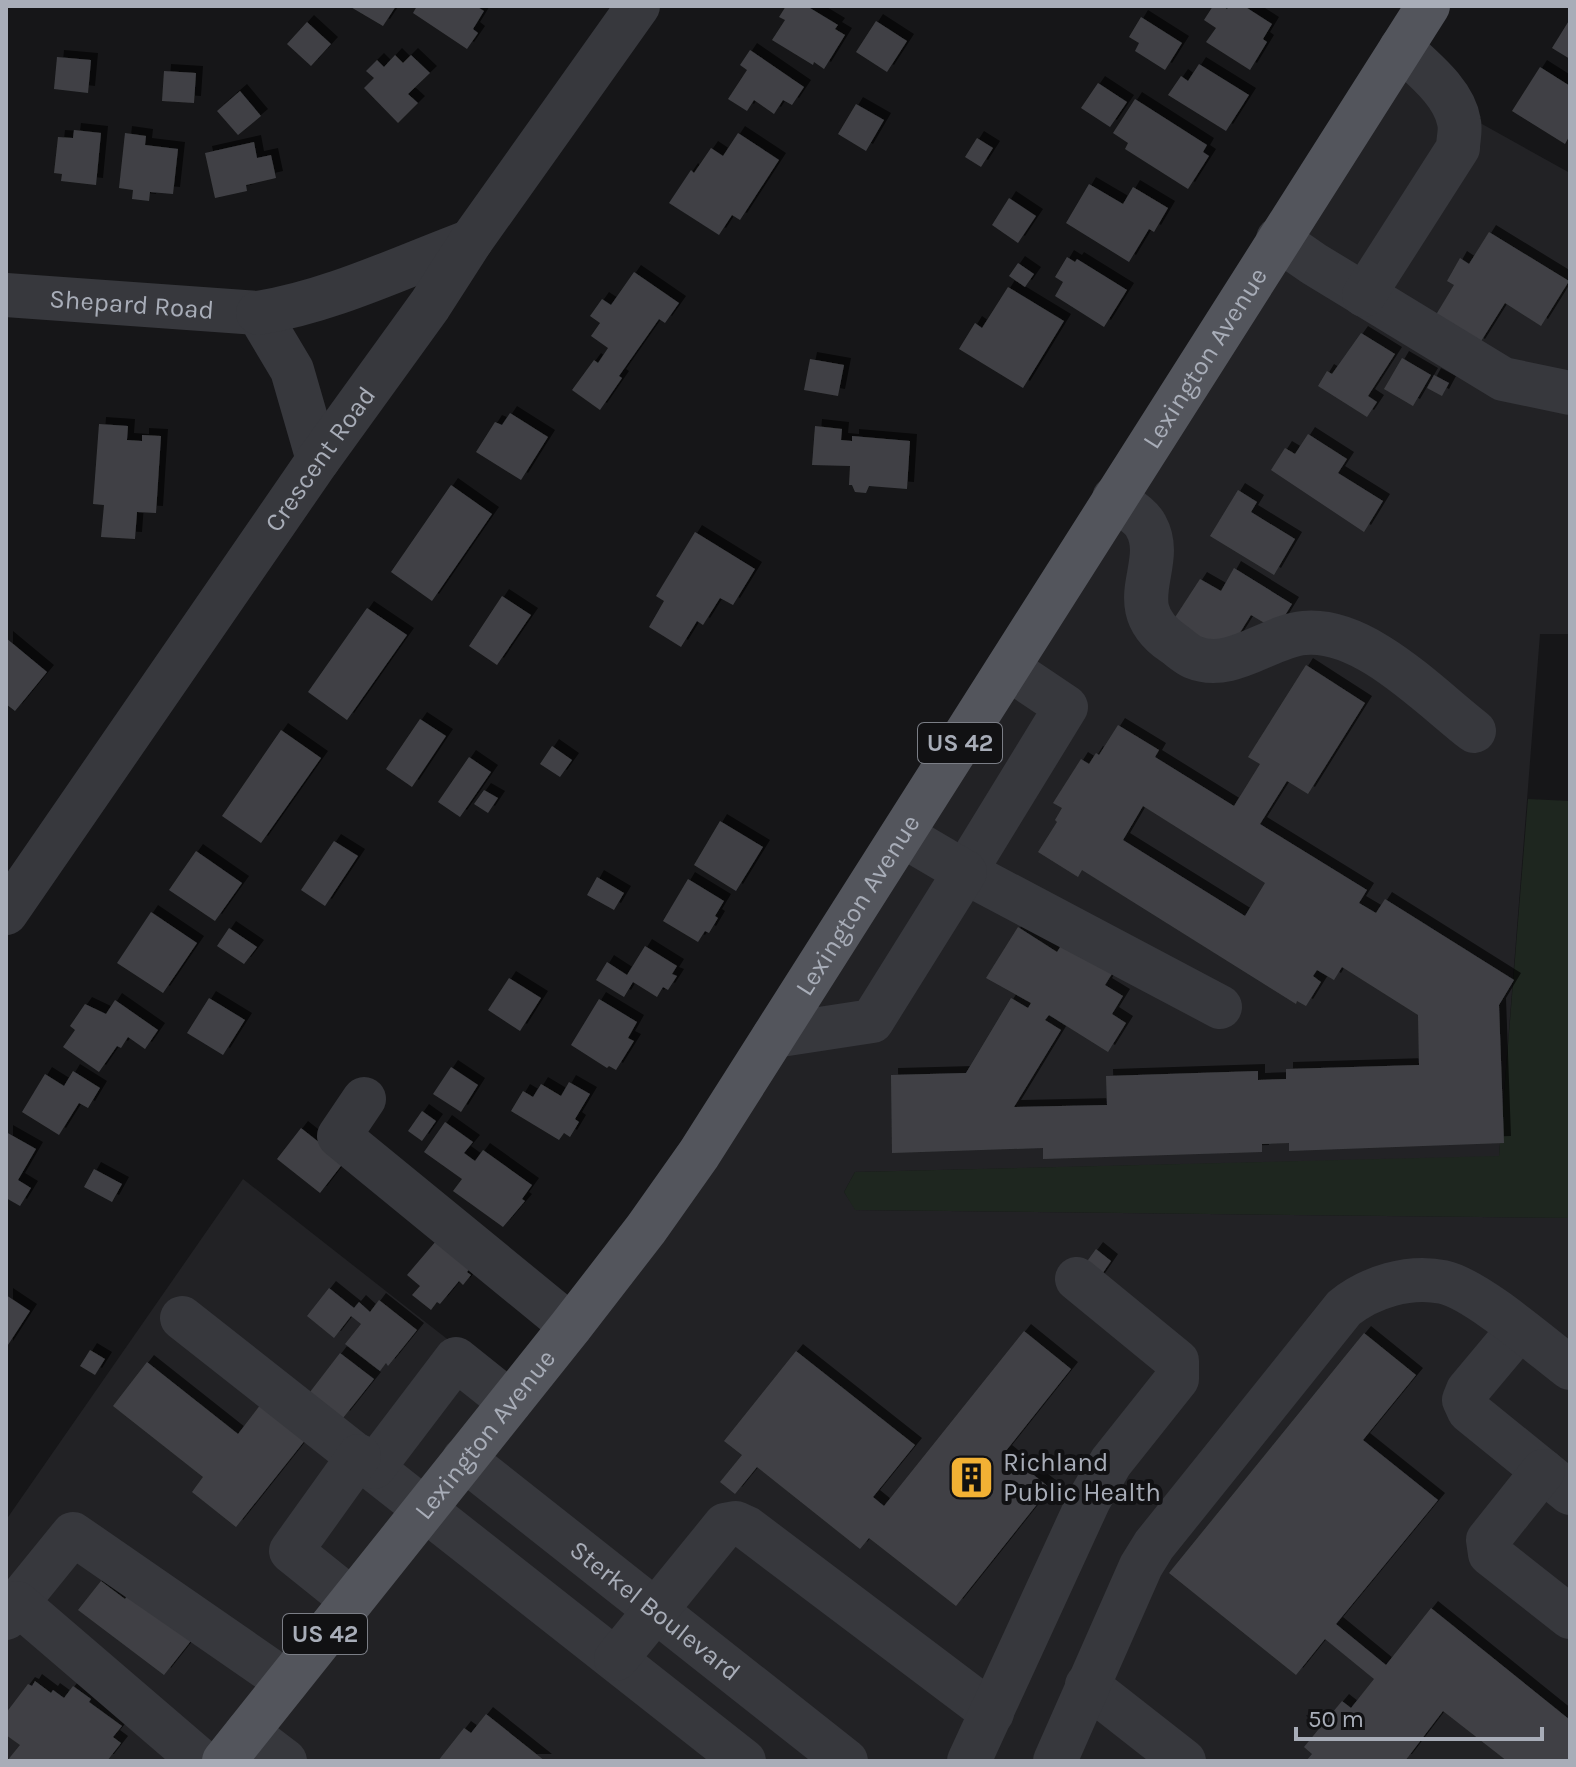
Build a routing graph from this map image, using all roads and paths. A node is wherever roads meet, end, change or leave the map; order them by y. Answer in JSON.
{"nodes":[{"id":1,"x":638,"y":6,"type":"edge"},
{"id":2,"x":1428,"y":6,"type":"edge"},
{"id":3,"x":1401,"y":48,"type":"junction"},
{"id":4,"x":1278,"y":239,"type":"junction"},
{"id":5,"x":471,"y":241,"type":"junction"},
{"id":6,"x":6,"y":295,"type":"edge"},
{"id":7,"x":1364,"y":295,"type":"junction"},
{"id":8,"x":258,"y":313,"type":"junction"},
{"id":9,"x":1570,"y":393,"type":"edge"},
{"id":10,"x":318,"y":460,"type":"junction"},
{"id":11,"x":1114,"y":498,"type":"junction"},
{"id":12,"x":1008,"y":668,"type":"junction"},
{"id":13,"x":1474,"y":731,"type":"dead end"},
{"id":14,"x":902,"y":835,"type":"junction"},
{"id":15,"x":965,"y":872,"type":"junction"},
{"id":16,"x":6,"y":913,"type":"edge"},
{"id":17,"x":1220,"y":1007,"type":"dead end"},
{"id":18,"x":774,"y":1036,"type":"junction"},
{"id":19,"x":364,"y":1099,"type":"dead end"},
{"id":20,"x":1077,"y":1279,"type":"dead end"},
{"id":21,"x":182,"y":1318,"type":"dead end"},
{"id":22,"x":571,"y":1326,"type":"junction"},
{"id":23,"x":1519,"y":1329,"type":"junction"},
{"id":24,"x":1570,"y":1368,"type":"edge"},
{"id":25,"x":510,"y":1402,"type":"junction"},
{"id":26,"x":464,"y":1459,"type":"junction"},
{"id":27,"x":366,"y":1462,"type":"junction"},
{"id":28,"x":1557,"y":1482,"type":"edge"},
{"id":29,"x":425,"y":1507,"type":"junction"},
{"id":30,"x":352,"y":1600,"type":"junction"},
{"id":31,"x":12,"y":1611,"type":"edge"},
{"id":32,"x":655,"y":1611,"type":"junction"},
{"id":33,"x":1570,"y":1617,"type":"edge"},
{"id":34,"x":616,"y":1659,"type":"junction"},
{"id":35,"x":287,"y":1682,"type":"junction"},
{"id":36,"x":1087,"y":1685,"type":"junction"},
{"id":37,"x":992,"y":1713,"type":"junction"},
{"id":38,"x":236,"y":1746,"type":"edge"},
{"id":39,"x":737,"y":1759,"type":"edge"},
{"id":40,"x":201,"y":1761,"type":"edge"},
{"id":41,"x":285,"y":1761,"type":"edge"},
{"id":42,"x":846,"y":1761,"type":"edge"},
{"id":43,"x":969,"y":1761,"type":"edge"},
{"id":44,"x":1055,"y":1761,"type":"edge"},
{"id":45,"x":1184,"y":1761,"type":"edge"}],
"edges":[{"from":1,"to":5,"type":"street","name":"Crescent Road"},
{"from":2,"to":3,"type":"main road","name":"Lexington Avenue","number":"US 42"},
{"from":3,"to":4,"type":"main road","name":"Lexington Avenue","number":"US 42"},
{"from":3,"to":7,"type":"street"},
{"from":4,"to":7,"type":"street"},
{"from":4,"to":11,"type":"main road","name":"Lexington Avenue","number":"US 42"},
{"from":5,"to":8,"type":"street","name":"Shepard Road"},
{"from":5,"to":10,"type":"street","name":"Crescent Road"},
{"from":6,"to":8,"type":"street","name":"Shepard Road"},
{"from":7,"to":9,"type":"street"},
{"from":8,"to":10,"type":"street"},
{"from":10,"to":16,"type":"street","name":"Crescent Road"},
{"from":11,"to":12,"type":"main road","name":"Lexington Avenue","number":"US 42"},
{"from":11,"to":13,"type":"street"},
{"from":12,"to":14,"type":"main road","name":"Lexington Avenue","number":"US 42"},
{"from":12,"to":15,"type":"street"},
{"from":14,"to":15,"type":"street"},
{"from":14,"to":18,"type":"main road","name":"Lexington Avenue","number":"US 42"},
{"from":15,"to":17,"type":"street"},
{"from":15,"to":18,"type":"street"},
{"from":18,"to":22,"type":"main road","name":"Lexington Avenue","number":"US 42"},
{"from":19,"to":22,"type":"street"},
{"from":20,"to":37,"type":"street"},
{"from":21,"to":27,"type":"street"},
{"from":22,"to":25,"type":"main road","name":"Lexington Avenue","number":"US 42"},
{"from":23,"to":24,"type":"street"},
{"from":23,"to":28,"type":"street"},
{"from":23,"to":36,"type":"street"},
{"from":25,"to":26,"type":"main road","name":"Lexington Avenue","number":"US 42"},
{"from":25,"to":27,"type":"street"},
{"from":26,"to":29,"type":"main road","name":"Lexington Avenue","number":"US 42"},
{"from":26,"to":32,"type":"street","name":"Sterkel Boulevard"},
{"from":27,"to":29,"type":"street"},
{"from":27,"to":30,"type":"street"},
{"from":28,"to":33,"type":"street"},
{"from":29,"to":30,"type":"main road","name":"Lexington Avenue","number":"US 42"},
{"from":29,"to":34,"type":"street"},
{"from":30,"to":35,"type":"main road","name":"Lexington Avenue","number":"US 42"},
{"from":31,"to":35,"type":"street"},
{"from":31,"to":40,"type":"street"},
{"from":32,"to":34,"type":"street"},
{"from":32,"to":37,"type":"street"},
{"from":32,"to":42,"type":"street","name":"Sterkel Boulevard"},
{"from":34,"to":39,"type":"street"},
{"from":35,"to":38,"type":"main road","name":"Lexington Avenue","number":"US 42"},
{"from":36,"to":44,"type":"street"},
{"from":36,"to":45,"type":"street"},
{"from":37,"to":43,"type":"street"},
{"from":38,"to":41,"type":"street"}]}
